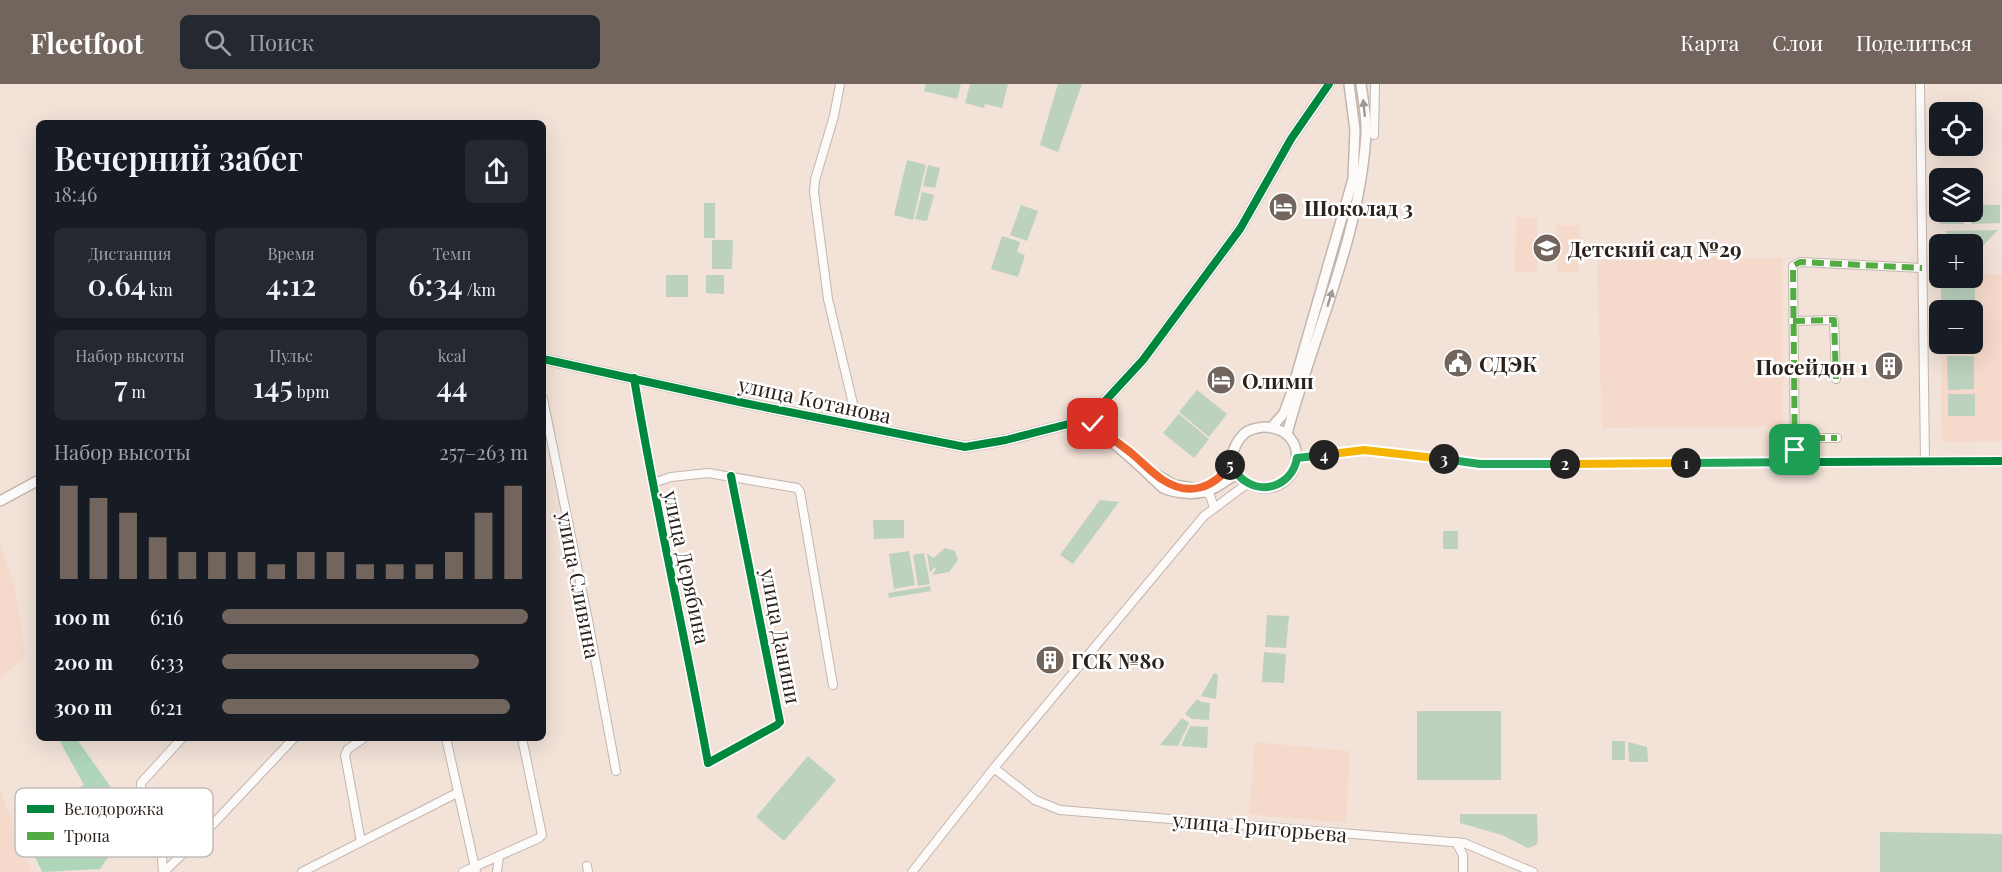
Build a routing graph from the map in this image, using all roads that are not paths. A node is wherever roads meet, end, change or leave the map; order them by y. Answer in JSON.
{"nodes":[{"id":1,"x":840,"y":84,"type":"edge"},
{"id":2,"x":1329,"y":84,"type":"edge"},
{"id":3,"x":1349,"y":84,"type":"edge"},
{"id":4,"x":1361,"y":84,"type":"edge"},
{"id":5,"x":1375,"y":84,"type":"edge"},
{"id":6,"x":1920,"y":84,"type":"edge"},
{"id":7,"x":1374,"y":135,"type":"dead end"},
{"id":8,"x":1922,"y":268,"type":"junction"},
{"id":9,"x":1793,"y":321,"type":"junction"},
{"id":10,"x":546,"y":360,"type":"edge"},
{"id":11,"x":634,"y":378,"type":"junction"},
{"id":12,"x":1836,"y":379,"type":"dead end"},
{"id":13,"x":1095,"y":411,"type":"junction"},
{"id":14,"x":546,"y":414,"type":"edge"},
{"id":15,"x":1080,"y":421,"type":"junction"},
{"id":16,"x":1093,"y":424,"type":"junction"},
{"id":17,"x":858,"y":425,"type":"junction"},
{"id":18,"x":1272,"y":427,"type":"junction"},
{"id":19,"x":1287,"y":434,"type":"junction"},
{"id":20,"x":1795,"y":438,"type":"junction"},
{"id":21,"x":1837,"y":438,"type":"dead end"},
{"id":22,"x":1006,"y":440,"type":"junction"},
{"id":23,"x":1297,"y":458,"type":"junction"},
{"id":24,"x":1925,"y":461,"type":"junction"},
{"id":25,"x":2002,"y":461,"type":"edge"},
{"id":26,"x":1795,"y":462,"type":"junction"},
{"id":27,"x":1231,"y":464,"type":"junction"},
{"id":28,"x":1238,"y":475,"type":"junction"},
{"id":29,"x":731,"y":476,"type":"junction"},
{"id":30,"x":36,"y":482,"type":"edge"},
{"id":31,"x":653,"y":483,"type":"junction"},
{"id":32,"x":1248,"y":483,"type":"junction"},
{"id":33,"x":1205,"y":492,"type":"junction"},
{"id":34,"x":0,"y":501,"type":"edge"},
{"id":35,"x":1214,"y":508,"type":"junction"},
{"id":36,"x":832,"y":685,"type":"dead end"},
{"id":37,"x":179,"y":741,"type":"edge"},
{"id":38,"x":291,"y":741,"type":"edge"},
{"id":39,"x":360,"y":741,"type":"edge"},
{"id":40,"x":447,"y":741,"type":"edge"},
{"id":41,"x":523,"y":741,"type":"edge"},
{"id":42,"x":708,"y":763,"type":"joint"},
{"id":43,"x":994,"y":768,"type":"junction"},
{"id":44,"x":616,"y":771,"type":"dead end"},
{"id":45,"x":142,"y":788,"type":"edge"},
{"id":46,"x":457,"y":793,"type":"junction"},
{"id":47,"x":213,"y":824,"type":"edge"},
{"id":48,"x":361,"y":842,"type":"junction"},
{"id":49,"x":1456,"y":842,"type":"junction"},
{"id":50,"x":499,"y":856,"type":"junction"},
{"id":51,"x":161,"y":857,"type":"edge"},
{"id":52,"x":179,"y":857,"type":"edge"},
{"id":53,"x":475,"y":869,"type":"edge"},
{"id":54,"x":163,"y":872,"type":"edge"},
{"id":55,"x":302,"y":872,"type":"edge"},
{"id":56,"x":463,"y":872,"type":"edge"},
{"id":57,"x":497,"y":872,"type":"edge"},
{"id":58,"x":912,"y":872,"type":"edge"},
{"id":59,"x":1463,"y":872,"type":"edge"},
{"id":60,"x":1533,"y":872,"type":"edge"}],
"edges":[{"from":1,"to":17,"type":"street"},
{"from":2,"to":13,"type":"street"},
{"from":3,"to":18,"type":"street"},
{"from":19,"to":4,"type":"street","one_way":true},
{"from":5,"to":7,"type":"street"},
{"from":6,"to":8,"type":"street"},
{"from":8,"to":9,"type":"street"},
{"from":8,"to":24,"type":"street"},
{"from":9,"to":12,"type":"street"},
{"from":9,"to":20,"type":"street"},
{"from":10,"to":11,"type":"street","name":"улица Котанова"},
{"from":11,"to":17,"type":"street","name":"улица Котанова"},
{"from":11,"to":31,"type":"street","name":"улица Дерябина"},
{"from":13,"to":15,"type":"street"},
{"from":13,"to":16,"type":"street"},
{"from":14,"to":44,"type":"street","name":"улица Сливина"},
{"from":15,"to":16,"type":"street"},
{"from":15,"to":22,"type":"street","name":"улица Котанова"},
{"from":16,"to":27,"type":"street"},
{"from":17,"to":22,"type":"street","name":"улица Котанова"},
{"from":18,"to":19,"type":"street"},
{"from":18,"to":27,"type":"street"},
{"from":19,"to":23,"type":"street"},
{"from":20,"to":21,"type":"street"},
{"from":20,"to":26,"type":"street"},
{"from":22,"to":33,"type":"street"},
{"from":23,"to":26,"type":"street"},
{"from":23,"to":32,"type":"street"},
{"from":24,"to":25,"type":"street"},
{"from":24,"to":26,"type":"street"},
{"from":27,"to":28,"type":"street"},
{"from":28,"to":32,"type":"street"},
{"from":28,"to":33,"type":"street"},
{"from":29,"to":31,"type":"street"},
{"from":29,"to":36,"type":"street"},
{"from":29,"to":42,"type":"street","name":"улица Данини"},
{"from":30,"to":34,"type":"street"},
{"from":31,"to":42,"type":"street","name":"улица Дерябина"},
{"from":32,"to":35,"type":"street"},
{"from":33,"to":35,"type":"street"},
{"from":35,"to":43,"type":"street"},
{"from":37,"to":45,"type":"street"},
{"from":38,"to":47,"type":"street"},
{"from":39,"to":48,"type":"street"},
{"from":40,"to":46,"type":"street"},
{"from":41,"to":50,"type":"street"},
{"from":43,"to":49,"type":"street","name":"улица Григорьева"},
{"from":43,"to":58,"type":"street"},
{"from":46,"to":48,"type":"street"},
{"from":46,"to":53,"type":"street"},
{"from":48,"to":55,"type":"street"},
{"from":49,"to":59,"type":"street"},
{"from":49,"to":60,"type":"street","name":"улица Григорьева"},
{"from":50,"to":53,"type":"street"},
{"from":50,"to":57,"type":"street"},
{"from":51,"to":54,"type":"street"},
{"from":52,"to":54,"type":"street"},
{"from":53,"to":56,"type":"street"}]}
